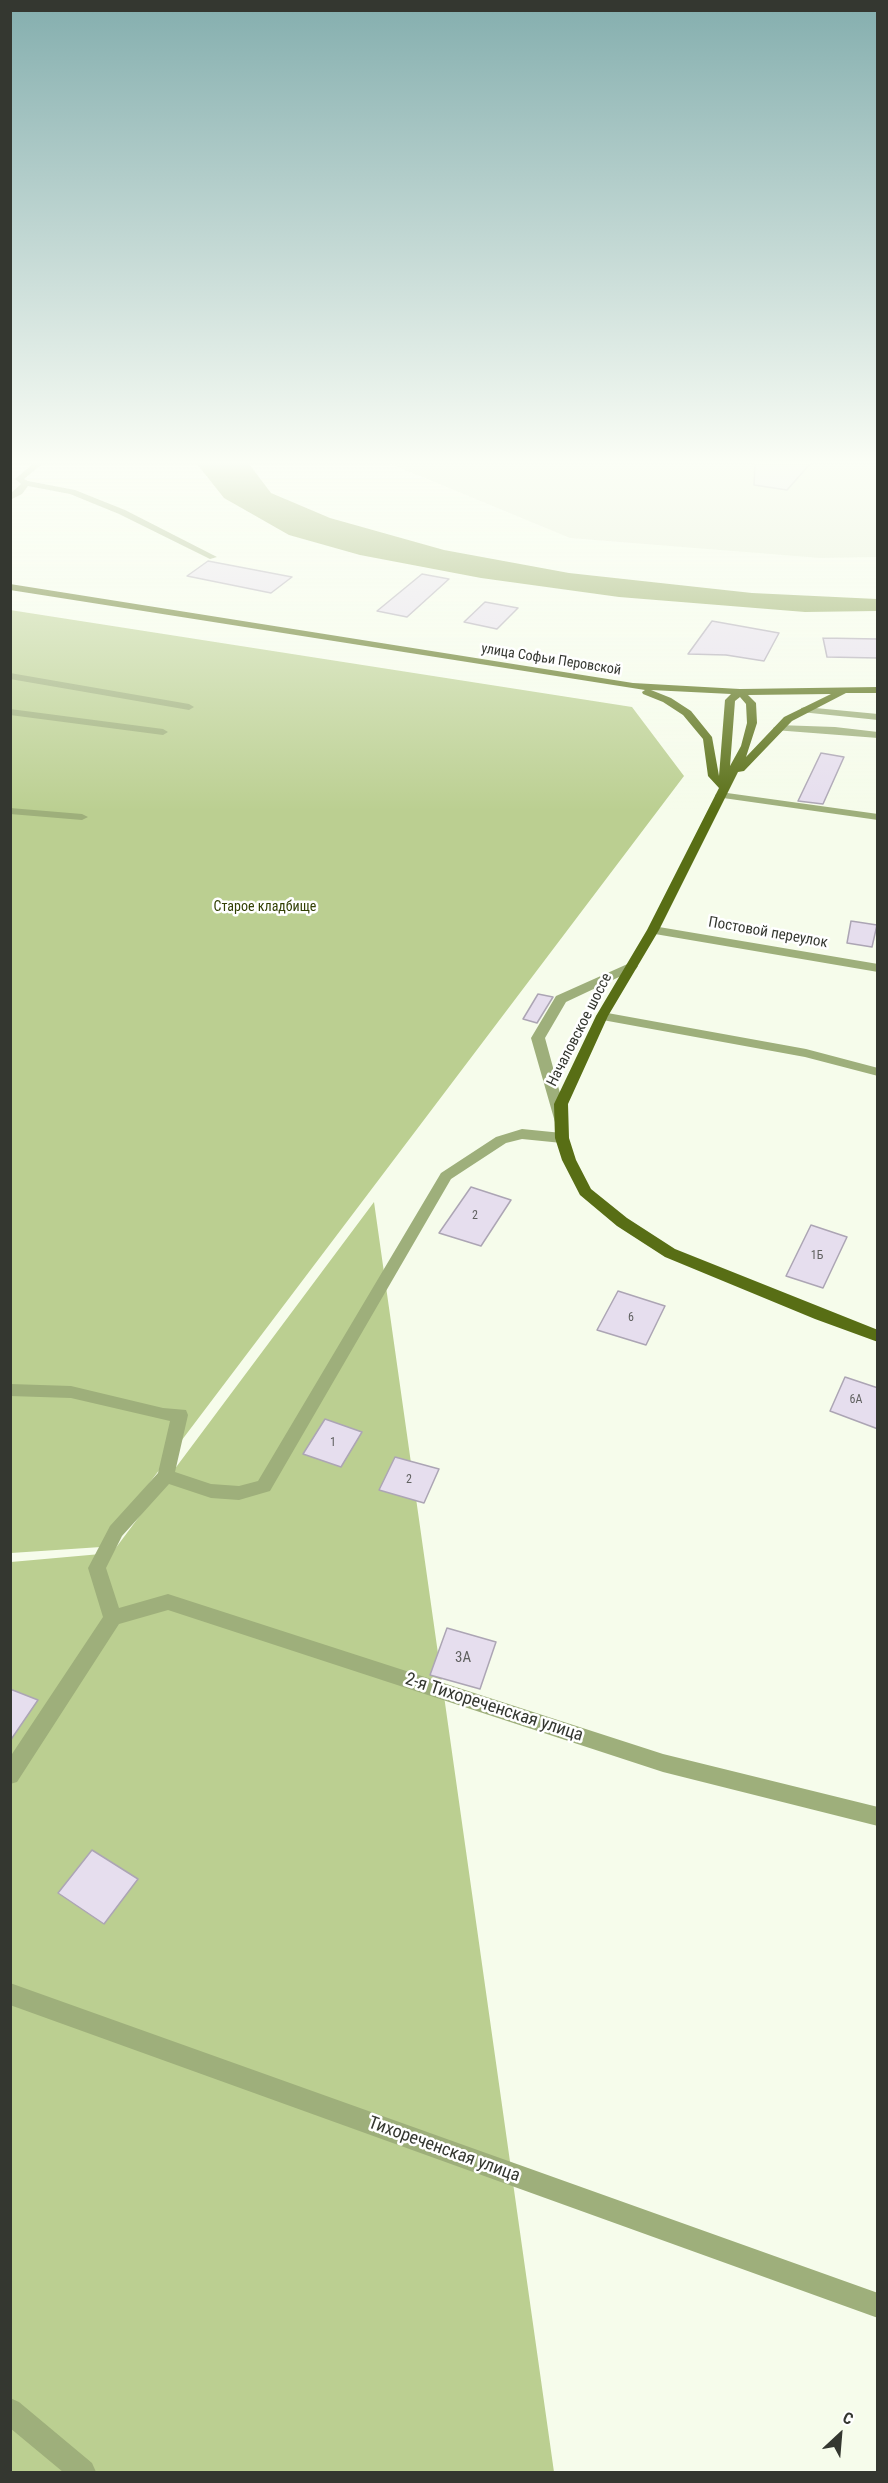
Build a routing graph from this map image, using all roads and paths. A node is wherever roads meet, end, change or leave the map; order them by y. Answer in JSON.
{"nodes":[{"id":1,"x":10,"y":587,"type":"edge"},
{"id":2,"x":10,"y":676,"type":"edge"},
{"id":3,"x":633,"y":686,"type":"junction"},
{"id":4,"x":849,"y":690,"type":"junction"},
{"id":5,"x":878,"y":690,"type":"edge"},
{"id":6,"x":740,"y":692,"type":"junction"},
{"id":7,"x":189,"y":707,"type":"dead end"},
{"id":8,"x":805,"y":710,"type":"junction"},
{"id":9,"x":10,"y":712,"type":"edge"},
{"id":10,"x":878,"y":717,"type":"edge"},
{"id":11,"x":778,"y":728,"type":"junction"},
{"id":12,"x":163,"y":732,"type":"dead end"},
{"id":13,"x":878,"y":735,"type":"edge"},
{"id":14,"x":722,"y":791,"type":"junction"},
{"id":15,"x":10,"y":811,"type":"edge"},
{"id":16,"x":82,"y":817,"type":"dead end"},
{"id":17,"x":878,"y":817,"type":"edge"},
{"id":18,"x":653,"y":930,"type":"junction"},
{"id":19,"x":632,"y":966,"type":"junction"},
{"id":20,"x":878,"y":968,"type":"edge"},
{"id":21,"x":602,"y":1016,"type":"junction"},
{"id":22,"x":878,"y":1072,"type":"edge"},
{"id":23,"x":562,"y":1131,"type":"junction"},
{"id":24,"x":878,"y":1336,"type":"edge"},
{"id":25,"x":10,"y":1390,"type":"edge"},
{"id":26,"x":166,"y":1476,"type":"junction"},
{"id":27,"x":113,"y":1618,"type":"junction"},
{"id":28,"x":10,"y":1775,"type":"edge"},
{"id":29,"x":878,"y":1817,"type":"edge"},
{"id":30,"x":10,"y":1994,"type":"edge"},
{"id":31,"x":878,"y":2306,"type":"edge"},
{"id":32,"x":10,"y":2411,"type":"edge"},
{"id":33,"x":83,"y":2472,"type":"edge"}],
"edges":[{"from":1,"to":3,"type":"main road","name":"улица Софьи Перовской"},
{"from":2,"to":7,"type":"street"},
{"from":3,"to":6,"type":"main road","name":"улица Софьи Перовской"},
{"from":3,"to":14,"type":"main road"},
{"from":4,"to":5,"type":"main road","name":"улица Софьи Перовской"},
{"from":4,"to":6,"type":"main road","name":"улица Софьи Перовской"},
{"from":4,"to":8,"type":"main road"},
{"from":6,"to":14,"type":"main road"},
{"from":6,"to":14,"type":"main road","name":"Началовское шоссе"},
{"from":8,"to":10,"type":"street"},
{"from":8,"to":11,"type":"main road"},
{"from":9,"to":12,"type":"street"},
{"from":11,"to":13,"type":"street"},
{"from":11,"to":14,"type":"main road"},
{"from":14,"to":17,"type":"street"},
{"from":14,"to":18,"type":"main road","name":"Началовское шоссе"},
{"from":15,"to":16,"type":"street"},
{"from":18,"to":19,"type":"main road","name":"Началовское шоссе"},
{"from":18,"to":20,"type":"street","name":"Постовой переулок"},
{"from":19,"to":21,"type":"main road","name":"Началовское шоссе"},
{"from":19,"to":23,"type":"street"},
{"from":21,"to":22,"type":"street"},
{"from":21,"to":23,"type":"main road","name":"Началовское шоссе"},
{"from":23,"to":24,"type":"main road","name":"Началовское шоссе"},
{"from":23,"to":26,"type":"street"},
{"from":25,"to":26,"type":"street"},
{"from":26,"to":27,"type":"street"},
{"from":27,"to":28,"type":"street"},
{"from":27,"to":29,"type":"street","name":"2-я Тихореченская улица"},
{"from":30,"to":31,"type":"street","name":"Тихореченская улица"},
{"from":32,"to":33,"type":"street"}]}
